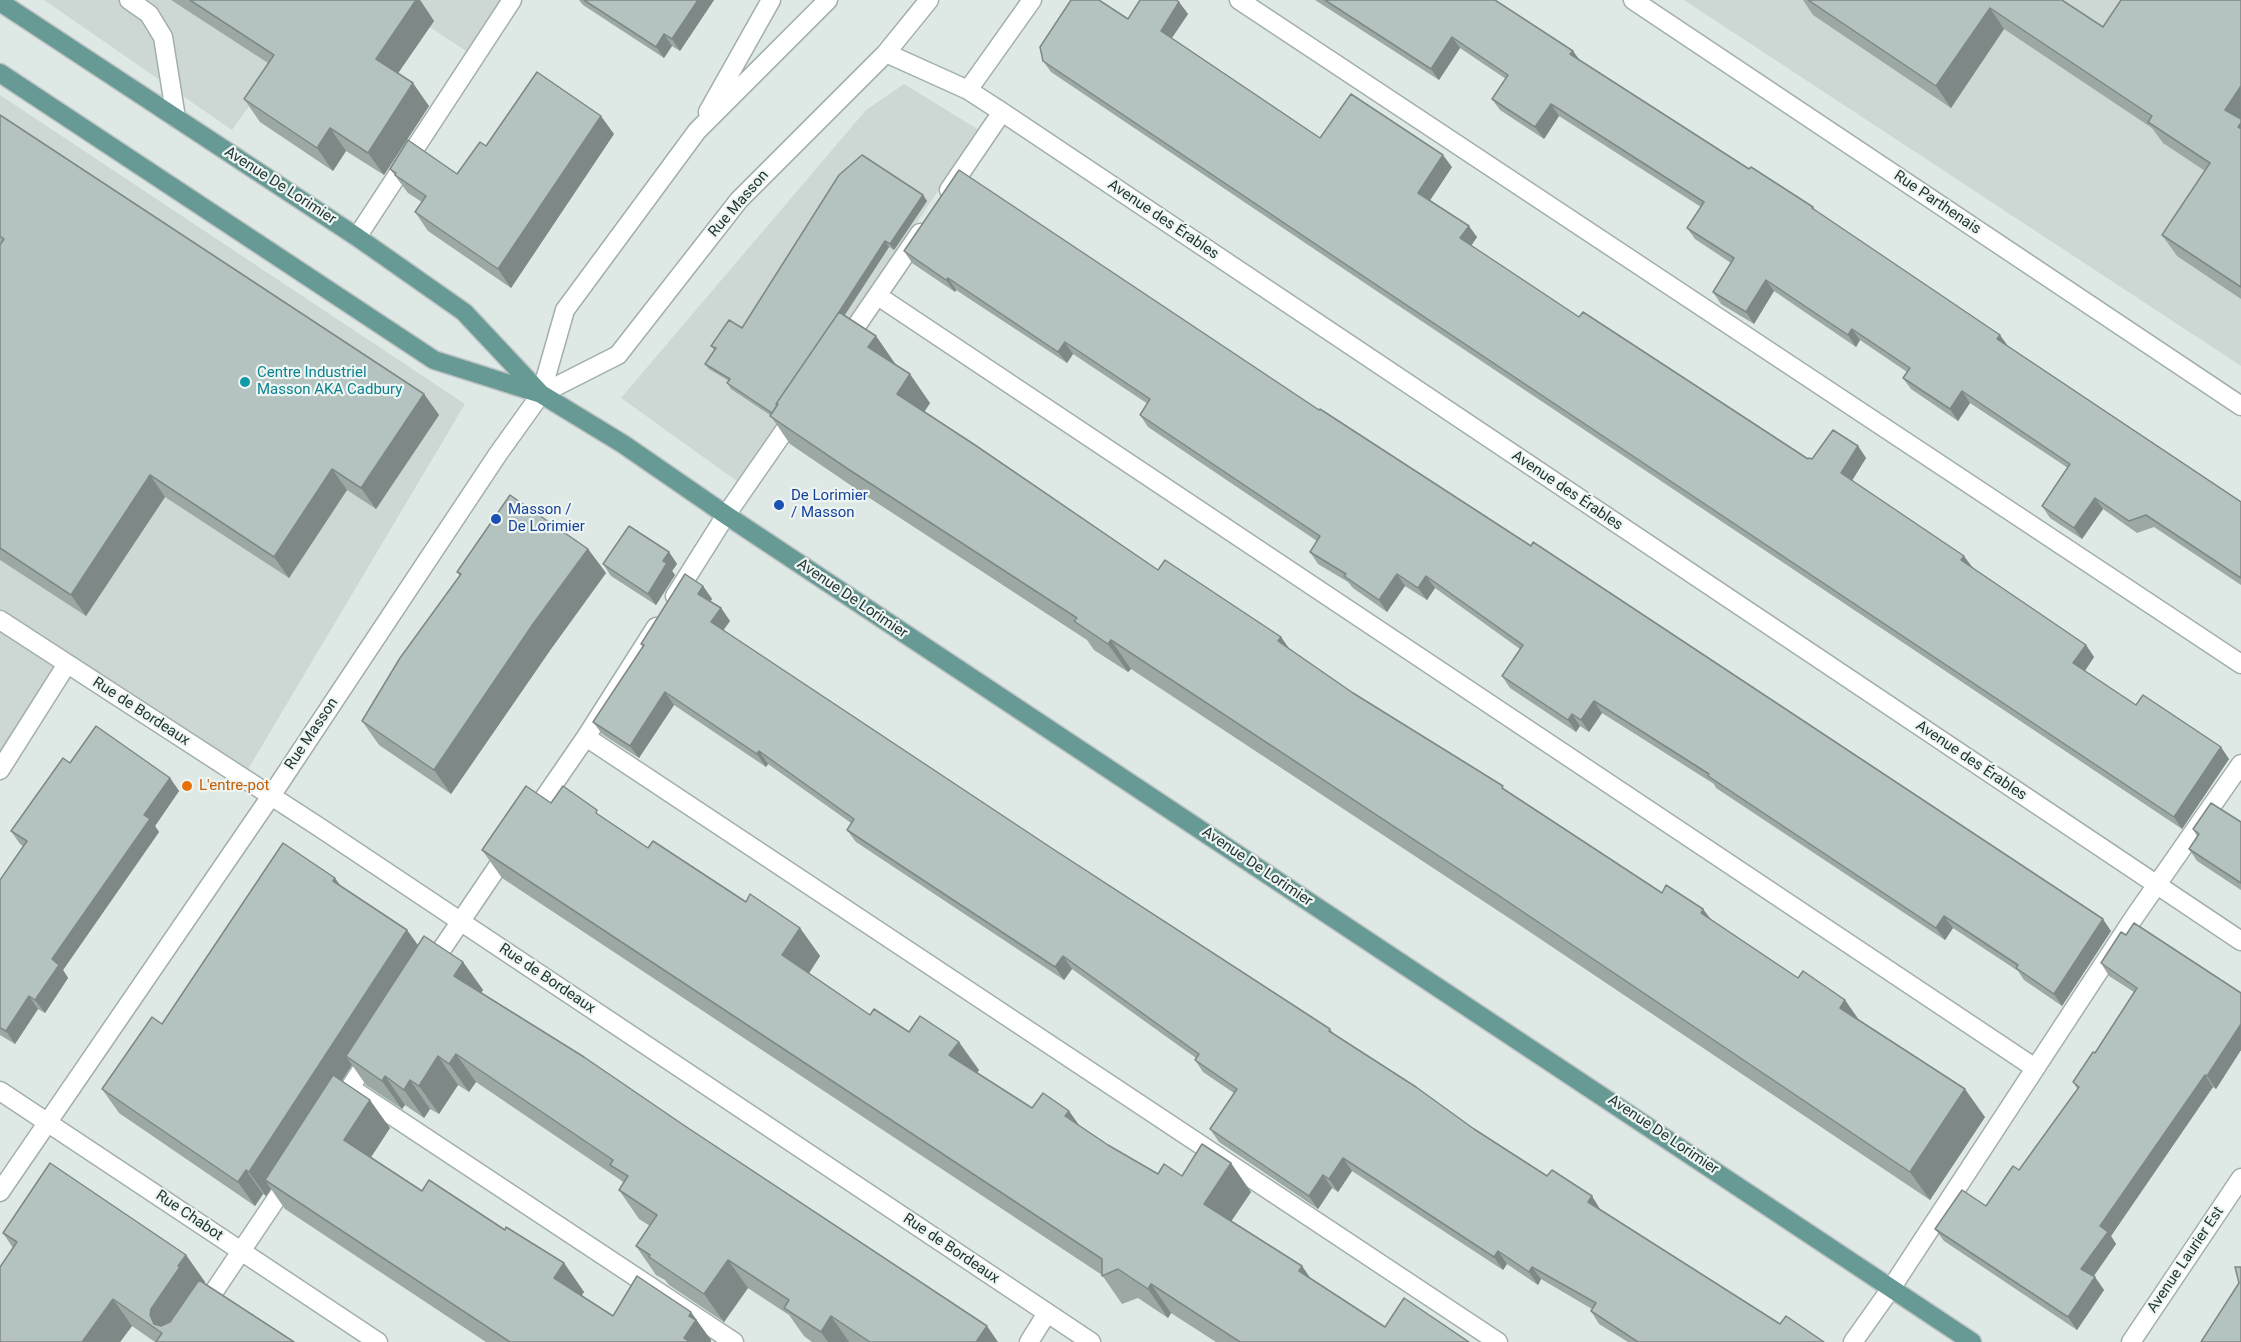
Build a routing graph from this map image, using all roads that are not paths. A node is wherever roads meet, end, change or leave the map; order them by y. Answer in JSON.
{"nodes":[{"id":1,"x":129,"y":0,"type":"edge"},
{"id":2,"x":512,"y":0,"type":"edge"},
{"id":3,"x":771,"y":0,"type":"edge"},
{"id":4,"x":828,"y":0,"type":"edge"},
{"id":5,"x":928,"y":0,"type":"edge"},
{"id":6,"x":1032,"y":0,"type":"edge"},
{"id":7,"x":1239,"y":0,"type":"edge"},
{"id":8,"x":1633,"y":0,"type":"edge"},
{"id":9,"x":0,"y":2,"type":"edge"},
{"id":10,"x":886,"y":53,"type":"junction"},
{"id":11,"x":0,"y":73,"type":"edge"},
{"id":12,"x":968,"y":90,"type":"junction"},
{"id":13,"x":1002,"y":112,"type":"junction"},
{"id":14,"x":176,"y":118,"type":"junction"},
{"id":15,"x":697,"y":131,"type":"junction"},
{"id":16,"x":942,"y":201,"type":"edge"},
{"id":17,"x":929,"y":220,"type":"edge"},
{"id":18,"x":357,"y":237,"type":"junction"},
{"id":19,"x":878,"y":296,"type":"junction"},
{"id":20,"x":838,"y":354,"type":"edge"},
{"id":21,"x":541,"y":394,"type":"junction"},
{"id":22,"x":804,"y":403,"type":"edge"},
{"id":23,"x":2241,"y":406,"type":"edge"},
{"id":24,"x":726,"y":515,"type":"junction"},
{"id":25,"x":0,"y":620,"type":"edge"},
{"id":26,"x":67,"y":664,"type":"junction"},
{"id":27,"x":2241,"y":664,"type":"edge"},
{"id":28,"x":586,"y":737,"type":"junction"},
{"id":29,"x":2241,"y":764,"type":"edge"},
{"id":30,"x":0,"y":770,"type":"edge"},
{"id":31,"x":271,"y":796,"type":"junction"},
{"id":32,"x":2157,"y":885,"type":"junction"},
{"id":33,"x":460,"y":921,"type":"junction"},
{"id":34,"x":2241,"y":941,"type":"edge"},
{"id":35,"x":420,"y":982,"type":"edge"},
{"id":36,"x":382,"y":1040,"type":"edge"},
{"id":37,"x":2035,"y":1068,"type":"junction"},
{"id":38,"x":350,"y":1088,"type":"junction"},
{"id":39,"x":0,"y":1091,"type":"edge"},
{"id":40,"x":48,"y":1121,"type":"junction"},
{"id":41,"x":326,"y":1125,"type":"edge"},
{"id":42,"x":301,"y":1163,"type":"edge"},
{"id":43,"x":2241,"y":1178,"type":"edge"},
{"id":44,"x":0,"y":1192,"type":"edge"},
{"id":45,"x":242,"y":1252,"type":"junction"},
{"id":46,"x":1892,"y":1287,"type":"junction"},
{"id":47,"x":1047,"y":1313,"type":"junction"},
{"id":48,"x":180,"y":1342,"type":"edge"},
{"id":49,"x":378,"y":1342,"type":"edge"},
{"id":50,"x":734,"y":1342,"type":"edge"},
{"id":51,"x":1029,"y":1342,"type":"edge"},
{"id":52,"x":1091,"y":1342,"type":"edge"},
{"id":53,"x":1498,"y":1342,"type":"edge"},
{"id":54,"x":1853,"y":1342,"type":"edge"},
{"id":55,"x":1972,"y":1342,"type":"edge"},
{"id":56,"x":2131,"y":1342,"type":"edge"}],
"edges":[{"from":1,"to":14,"type":"street"},
{"from":2,"to":18,"type":"street"},
{"from":3,"to":15,"type":"street","name":"Rue Masson"},
{"from":4,"to":15,"type":"street","name":"Rue Masson"},
{"from":5,"to":10,"type":"street","name":"Rue Masson"},
{"from":6,"to":12,"type":"street"},
{"from":7,"to":27,"type":"street"},
{"from":8,"to":23,"type":"street","name":"Rue Parthenais"},
{"from":9,"to":14,"type":"main road","name":"Avenue De Lorimier"},
{"from":10,"to":12,"type":"street","name":"Avenue des Érables"},
{"from":10,"to":21,"type":"street","name":"Rue Masson"},
{"from":11,"to":21,"type":"main road","name":"Avenue De Lorimier"},
{"from":12,"to":13,"type":"street","name":"Avenue des Érables"},
{"from":13,"to":16,"type":"street"},
{"from":13,"to":32,"type":"street","name":"Avenue des Érables"},
{"from":14,"to":18,"type":"main road","name":"Avenue De Lorimier"},
{"from":15,"to":21,"type":"street","name":"Rue Masson"},
{"from":17,"to":19,"type":"street"},
{"from":18,"to":21,"type":"main road","name":"Avenue De Lorimier"},
{"from":19,"to":20,"type":"street"},
{"from":19,"to":37,"type":"street"},
{"from":21,"to":24,"type":"main road","name":"Avenue De Lorimier"},
{"from":21,"to":31,"type":"street","name":"Rue Masson"},
{"from":22,"to":24,"type":"street"},
{"from":24,"to":28,"type":"street"},
{"from":24,"to":46,"type":"main road","name":"Avenue De Lorimier"},
{"from":25,"to":26,"type":"street","name":"Rue de Bordeaux"},
{"from":26,"to":30,"type":"street"},
{"from":26,"to":31,"type":"street","name":"Rue de Bordeaux"},
{"from":28,"to":33,"type":"street"},
{"from":28,"to":53,"type":"street"},
{"from":29,"to":32,"type":"street"},
{"from":31,"to":33,"type":"street","name":"Rue de Bordeaux"},
{"from":31,"to":40,"type":"street","name":"Rue Masson"},
{"from":32,"to":34,"type":"street","name":"Avenue des Érables"},
{"from":32,"to":37,"type":"street"},
{"from":33,"to":35,"type":"street"},
{"from":33,"to":47,"type":"street","name":"Rue de Bordeaux"},
{"from":36,"to":38,"type":"street"},
{"from":37,"to":46,"type":"street"},
{"from":38,"to":41,"type":"street"},
{"from":38,"to":50,"type":"street"},
{"from":39,"to":40,"type":"street","name":"Rue Chabot"},
{"from":40,"to":44,"type":"street","name":"Rue Masson"},
{"from":40,"to":45,"type":"street","name":"Rue Chabot"},
{"from":42,"to":45,"type":"street"},
{"from":43,"to":56,"type":"street","name":"Avenue Laurier Est"},
{"from":45,"to":48,"type":"street"},
{"from":45,"to":49,"type":"street","name":"Rue Chabot"},
{"from":46,"to":54,"type":"street"},
{"from":46,"to":55,"type":"main road","name":"Avenue De Lorimier"},
{"from":47,"to":51,"type":"street"},
{"from":47,"to":52,"type":"street","name":"Rue de Bordeaux"}]}
